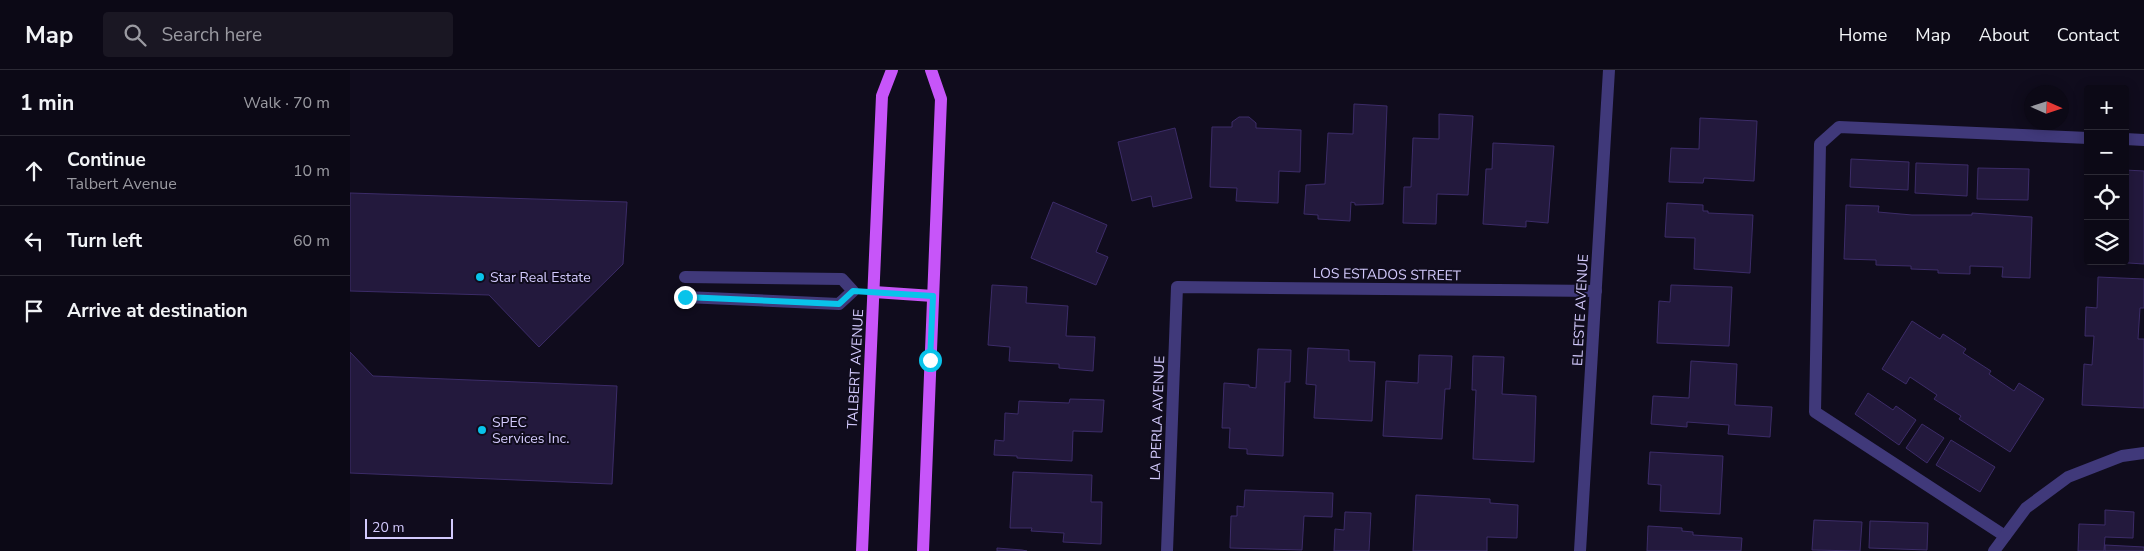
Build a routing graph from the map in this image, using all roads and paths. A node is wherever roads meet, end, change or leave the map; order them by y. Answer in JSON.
{"nodes":[{"id":1,"x":892,"y":70,"type":"edge"},
{"id":2,"x":931,"y":70,"type":"edge"},
{"id":3,"x":1608,"y":70,"type":"edge"},
{"id":4,"x":2084,"y":138,"type":"edge"},
{"id":5,"x":2129,"y":139,"type":"edge"},
{"id":6,"x":2144,"y":140,"type":"edge"},
{"id":7,"x":686,"y":276,"type":"dead end"},
{"id":8,"x":1178,"y":287,"type":"joint"},
{"id":9,"x":853,"y":291,"type":"junction"},
{"id":10,"x":1596,"y":291,"type":"junction"},
{"id":11,"x":874,"y":292,"type":"junction"},
{"id":12,"x":933,"y":296,"type":"junction"},
{"id":13,"x":685,"y":297,"type":"dead end"},
{"id":14,"x":2144,"y":453,"type":"edge"},
{"id":15,"x":2004,"y":536,"type":"junction"},
{"id":16,"x":862,"y":551,"type":"edge"},
{"id":17,"x":923,"y":551,"type":"edge"},
{"id":18,"x":1167,"y":551,"type":"edge"},
{"id":19,"x":1580,"y":551,"type":"edge"},
{"id":20,"x":1994,"y":551,"type":"edge"}],
"edges":[{"from":1,"to":11,"type":"main road","name":"TALBERT AVENUE"},
{"from":2,"to":12,"type":"main road"},
{"from":3,"to":10,"type":"street","name":"EL ESTE AVENUE"},
{"from":4,"to":15,"type":"street"},
{"from":5,"to":6,"type":"street"},
{"from":7,"to":9,"type":"street"},
{"from":8,"to":10,"type":"street","name":"LOS ESTADOS STREET"},
{"from":8,"to":18,"type":"street","name":"LA PERLA AVENUE"},
{"from":9,"to":11,"type":"street"},
{"from":9,"to":13,"type":"street"},
{"from":10,"to":19,"type":"street","name":"EL ESTE AVENUE"},
{"from":11,"to":12,"type":"main road"},
{"from":11,"to":16,"type":"main road","name":"TALBERT AVENUE"},
{"from":12,"to":17,"type":"main road"},
{"from":14,"to":15,"type":"street"},
{"from":15,"to":20,"type":"street"}]}
